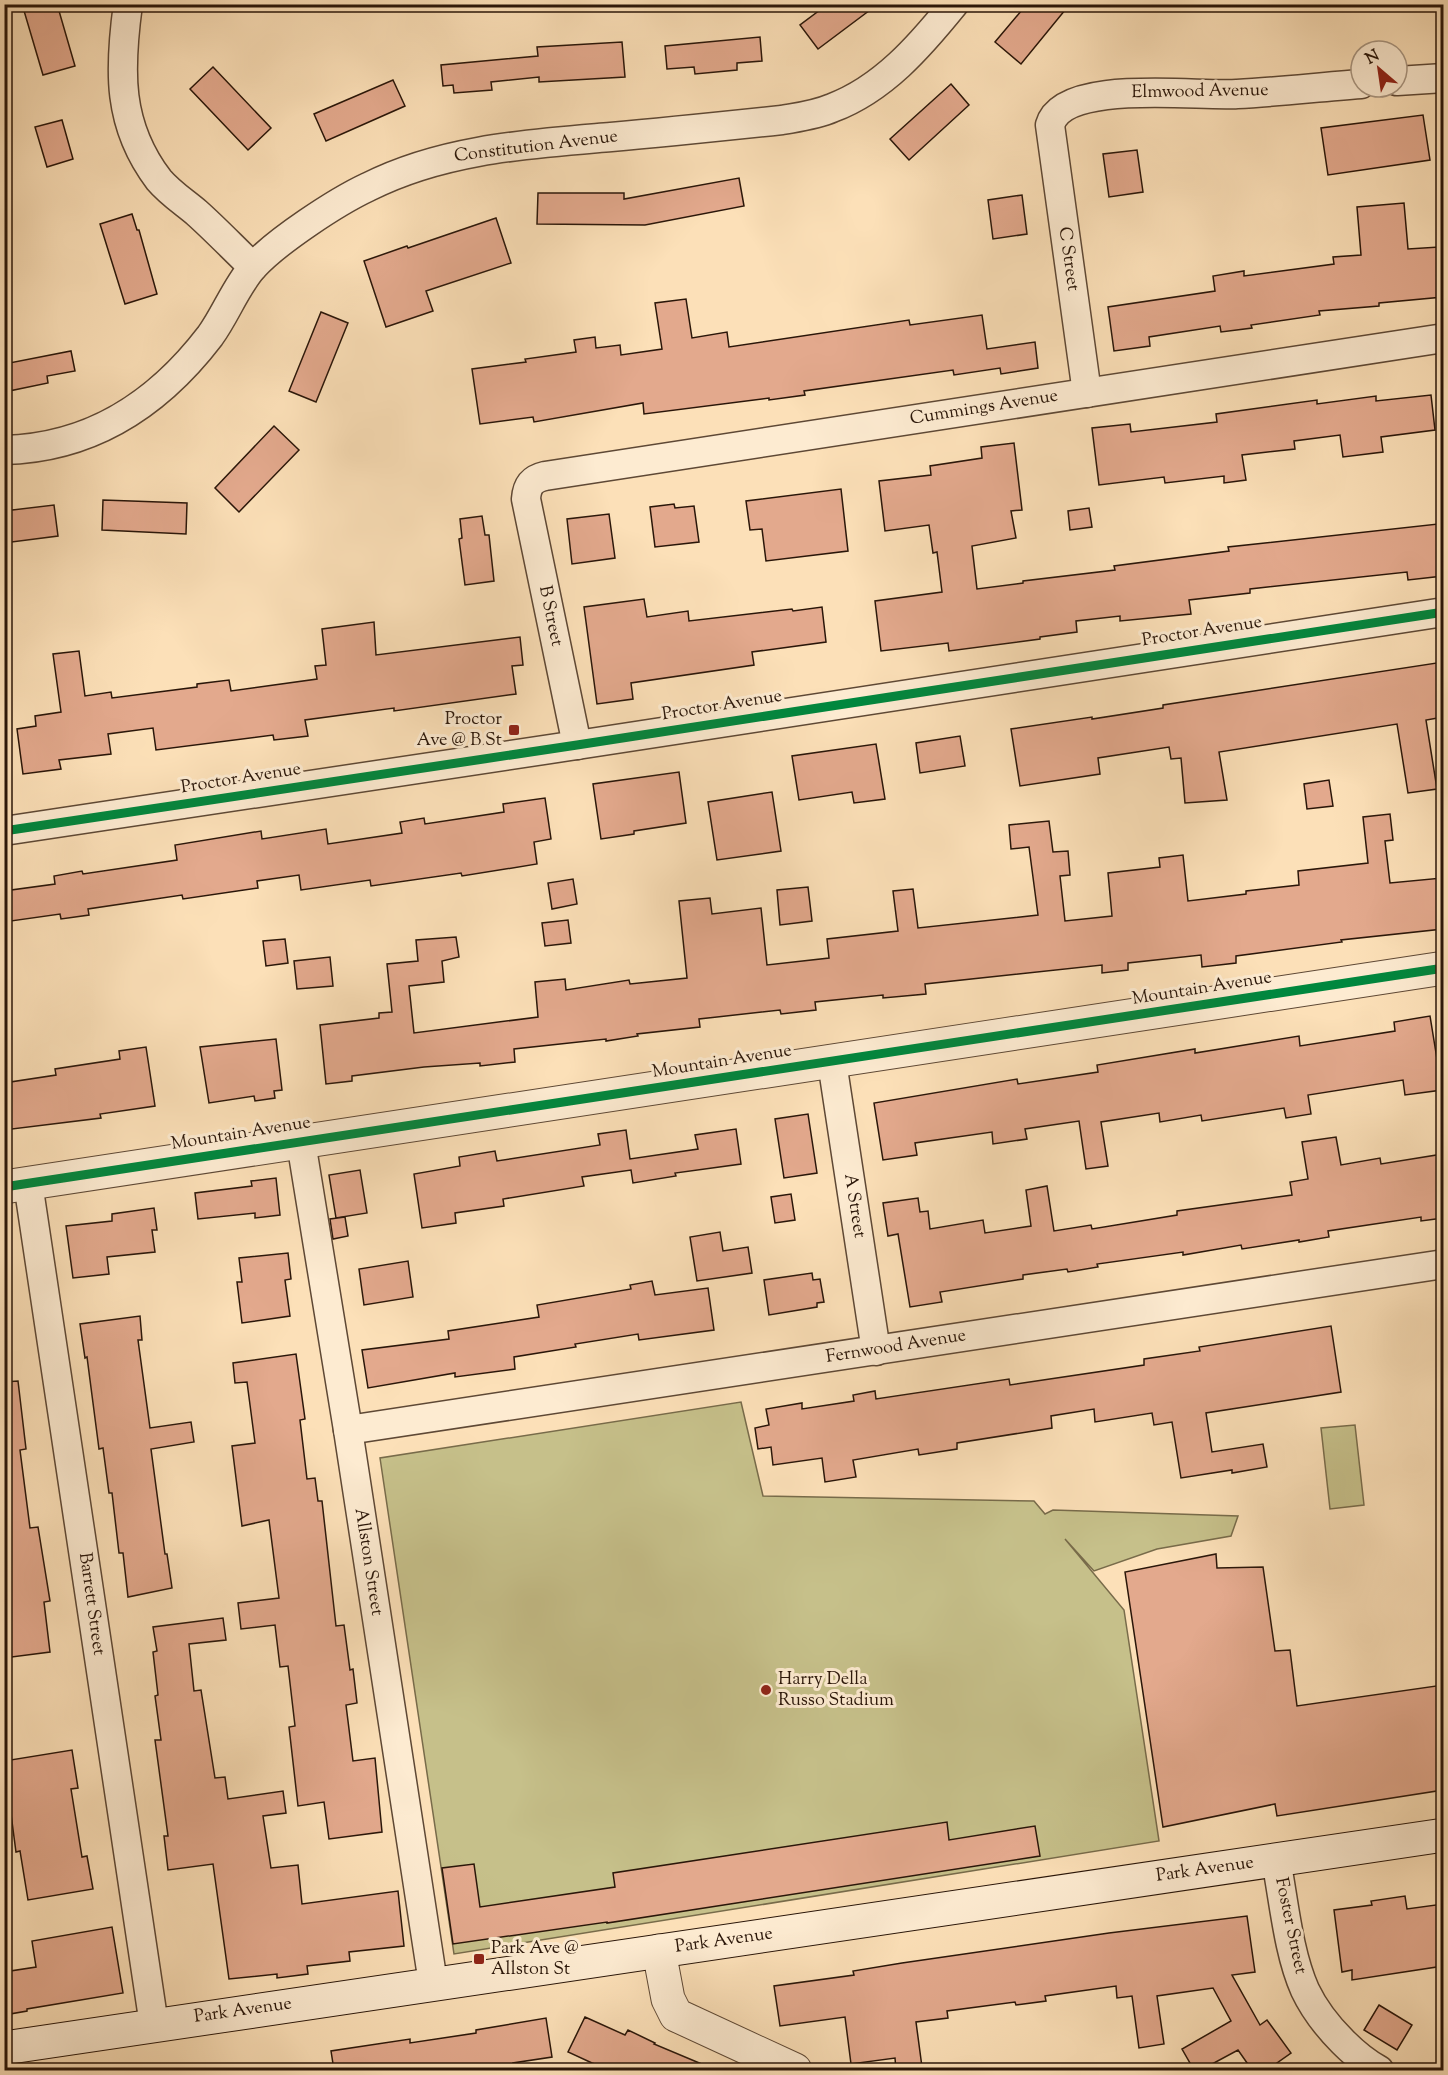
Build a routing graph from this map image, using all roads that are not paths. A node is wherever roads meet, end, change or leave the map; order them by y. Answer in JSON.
{"nodes":[{"id":1,"x":128,"y":4,"type":"edge"},
{"id":2,"x":954,"y":4,"type":"edge"},
{"id":3,"x":1443,"y":78,"type":"edge"},
{"id":4,"x":1409,"y":80,"type":"edge"},
{"id":5,"x":1349,"y":85,"type":"edge"},
{"id":6,"x":1050,"y":124,"type":"joint"},
{"id":7,"x":253,"y":267,"type":"junction"},
{"id":8,"x":1443,"y":338,"type":"edge"},
{"id":9,"x":1087,"y":393,"type":"junction"},
{"id":10,"x":4,"y":450,"type":"edge"},
{"id":11,"x":528,"y":486,"type":"joint"},
{"id":12,"x":1443,"y":612,"type":"edge"},
{"id":13,"x":577,"y":745,"type":"junction"},
{"id":14,"x":4,"y":831,"type":"edge"},
{"id":15,"x":1443,"y":968,"type":"edge"},
{"id":16,"x":832,"y":1062,"type":"junction"},
{"id":17,"x":301,"y":1142,"type":"junction"},
{"id":18,"x":16,"y":1185,"type":"edge"},
{"id":19,"x":1434,"y":1266,"type":"edge"},
{"id":20,"x":876,"y":1351,"type":"junction"},
{"id":21,"x":348,"y":1430,"type":"junction"},
{"id":22,"x":1443,"y":1835,"type":"edge"},
{"id":23,"x":1276,"y":1860,"type":"junction"},
{"id":24,"x":659,"y":1951,"type":"junction"},
{"id":25,"x":433,"y":1983,"type":"junction"},
{"id":26,"x":154,"y":2025,"type":"junction"},
{"id":27,"x":4,"y":2048,"type":"edge"},
{"id":28,"x":795,"y":2070,"type":"edge"},
{"id":29,"x":1379,"y":2070,"type":"edge"}],
"edges":[{"from":1,"to":7,"type":"street"},
{"from":2,"to":7,"type":"street","name":"Constitution Avenue"},
{"from":3,"to":4,"type":"street"},
{"from":5,"to":6,"type":"street","name":"Elmwood Avenue"},
{"from":6,"to":9,"type":"street","name":"C Street"},
{"from":7,"to":10,"type":"street","name":"Constitution Avenue"},
{"from":8,"to":9,"type":"street","name":"Cummings Avenue"},
{"from":9,"to":11,"type":"street","name":"Cummings Avenue"},
{"from":11,"to":13,"type":"street","name":"B Street"},
{"from":12,"to":13,"type":"street","name":"Proctor Avenue"},
{"from":13,"to":14,"type":"street","name":"Proctor Avenue"},
{"from":15,"to":16,"type":"street","name":"Mountain Avenue"},
{"from":16,"to":17,"type":"street","name":"Mountain Avenue"},
{"from":16,"to":20,"type":"street","name":"A Street"},
{"from":17,"to":18,"type":"street","name":"Mountain Avenue"},
{"from":17,"to":21,"type":"street","name":"Allston Street"},
{"from":18,"to":26,"type":"street","name":"Barrett Street"},
{"from":19,"to":20,"type":"street","name":"Fernwood Avenue"},
{"from":20,"to":21,"type":"street","name":"Fernwood Avenue"},
{"from":21,"to":25,"type":"street","name":"Allston Street"},
{"from":22,"to":23,"type":"street","name":"Park Avenue"},
{"from":23,"to":24,"type":"street","name":"Park Avenue"},
{"from":23,"to":29,"type":"street","name":"Foster Street"},
{"from":24,"to":25,"type":"street","name":"Park Avenue"},
{"from":24,"to":28,"type":"street"},
{"from":25,"to":26,"type":"street","name":"Park Avenue"},
{"from":26,"to":27,"type":"street","name":"Park Avenue"}]}
